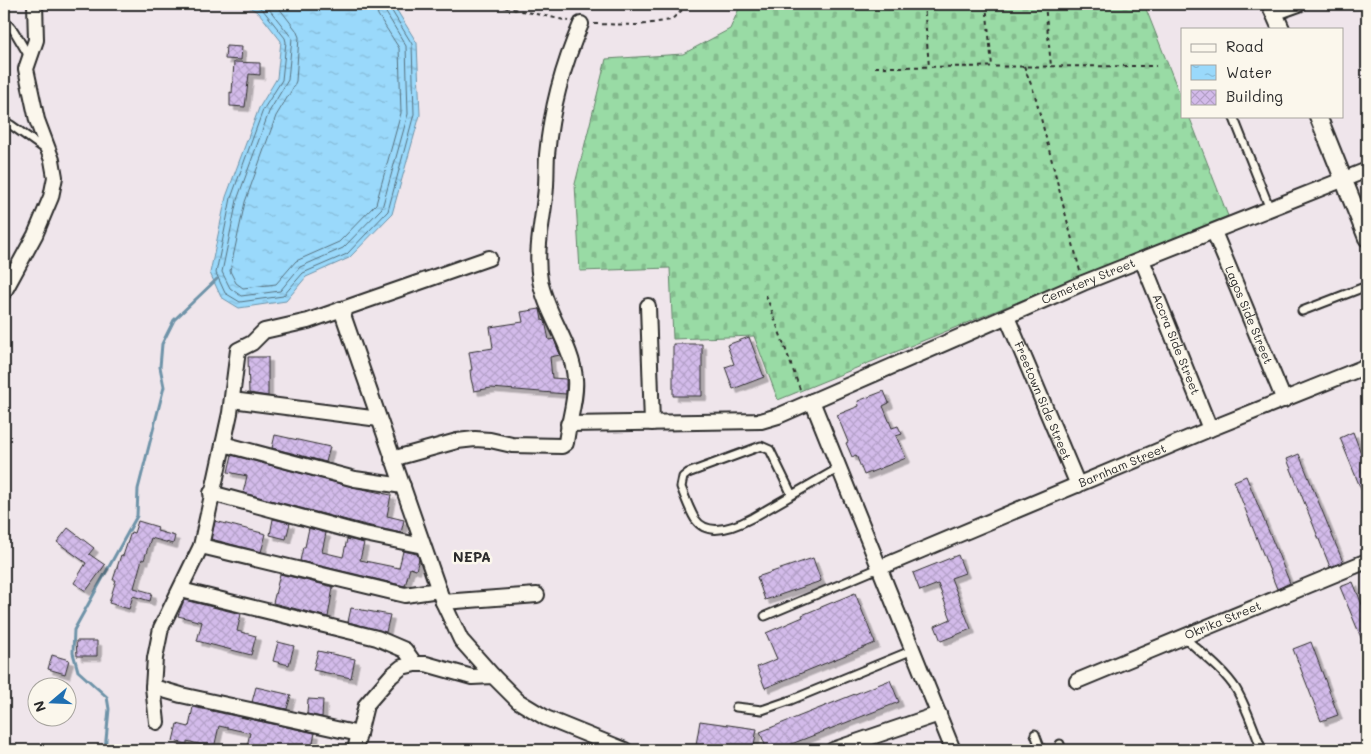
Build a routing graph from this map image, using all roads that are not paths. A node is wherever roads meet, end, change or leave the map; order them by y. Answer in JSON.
{"nodes":[{"id":1,"x":35,"y":4,"type":"edge"},
{"id":2,"x":1299,"y":4,"type":"edge"},
{"id":3,"x":1272,"y":8,"type":"edge"},
{"id":4,"x":4,"y":20,"type":"edge"},
{"id":5,"x":581,"y":24,"type":"dead end"},
{"id":6,"x":1281,"y":28,"type":"edge"},
{"id":7,"x":30,"y":59,"type":"junction"},
{"id":8,"x":1234,"y":118,"type":"edge"},
{"id":9,"x":1319,"y":118,"type":"edge"},
{"id":10,"x":4,"y":121,"type":"edge"},
{"id":11,"x":49,"y":152,"type":"junction"},
{"id":12,"x":1367,"y":170,"type":"edge"},
{"id":13,"x":1344,"y":179,"type":"junction"},
{"id":14,"x":1270,"y":208,"type":"junction"},
{"id":15,"x":1214,"y":232,"type":"junction"},
{"id":16,"x":1367,"y":238,"type":"edge"},
{"id":17,"x":489,"y":258,"type":"dead end"},
{"id":18,"x":1142,"y":260,"type":"junction"},
{"id":19,"x":1367,"y":286,"type":"edge"},
{"id":20,"x":4,"y":292,"type":"edge"},
{"id":21,"x":648,"y":306,"type":"dead end"},
{"id":22,"x":341,"y":309,"type":"junction"},
{"id":23,"x":1302,"y":311,"type":"dead end"},
{"id":24,"x":1007,"y":316,"type":"junction"},
{"id":25,"x":1367,"y":366,"type":"edge"},
{"id":26,"x":232,"y":400,"type":"junction"},
{"id":27,"x":1284,"y":400,"type":"junction"},
{"id":28,"x":809,"y":402,"type":"junction"},
{"id":29,"x":379,"y":419,"type":"junction"},
{"id":30,"x":652,"y":423,"type":"junction"},
{"id":31,"x":568,"y":424,"type":"junction"},
{"id":32,"x":1210,"y":429,"type":"junction"},
{"id":33,"x":223,"y":444,"type":"junction"},
{"id":34,"x":392,"y":459,"type":"junction"},
{"id":35,"x":839,"y":468,"type":"junction"},
{"id":36,"x":1078,"y":485,"type":"junction"},
{"id":37,"x":403,"y":486,"type":"junction"},
{"id":38,"x":212,"y":493,"type":"junction"},
{"id":39,"x":792,"y":495,"type":"junction"},
{"id":40,"x":201,"y":546,"type":"junction"},
{"id":41,"x":423,"y":546,"type":"junction"},
{"id":42,"x":1367,"y":561,"type":"edge"},
{"id":43,"x":879,"y":568,"type":"junction"},
{"id":44,"x":180,"y":590,"type":"junction"},
{"id":45,"x":537,"y":594,"type":"dead end"},
{"id":46,"x":441,"y":596,"type":"junction"},
{"id":47,"x":765,"y":616,"type":"dead end"},
{"id":48,"x":1184,"y":637,"type":"junction"},
{"id":49,"x":913,"y":650,"type":"junction"},
{"id":50,"x":415,"y":664,"type":"junction"},
{"id":51,"x":494,"y":676,"type":"junction"},
{"id":52,"x":1077,"y":681,"type":"dead end"},
{"id":53,"x":153,"y":687,"type":"junction"},
{"id":54,"x":736,"y":707,"type":"dead end"},
{"id":55,"x":939,"y":714,"type":"junction"},
{"id":56,"x":157,"y":722,"type":"dead end"},
{"id":57,"x":359,"y":734,"type":"junction"},
{"id":58,"x":1035,"y":734,"type":"dead end"},
{"id":59,"x":355,"y":750,"type":"edge"},
{"id":60,"x":625,"y":750,"type":"edge"},
{"id":61,"x":833,"y":750,"type":"edge"},
{"id":62,"x":953,"y":750,"type":"edge"},
{"id":63,"x":1041,"y":750,"type":"edge"},
{"id":64,"x":1262,"y":750,"type":"edge"}],
"edges":[{"from":1,"to":7,"type":"street"},
{"from":2,"to":3,"type":"street"},
{"from":3,"to":6,"type":"street"},
{"from":4,"to":7,"type":"lane"},
{"from":5,"to":31,"type":"street"},
{"from":7,"to":11,"type":"street"},
{"from":8,"to":14,"type":"lane"},
{"from":9,"to":13,"type":"street"},
{"from":10,"to":11,"type":"lane"},
{"from":11,"to":20,"type":"street"},
{"from":12,"to":13,"type":"street","name":"Cemetery Street"},
{"from":13,"to":14,"type":"street","name":"Cemetery Street"},
{"from":13,"to":16,"type":"street"},
{"from":14,"to":15,"type":"street","name":"Cemetery Street"},
{"from":15,"to":18,"type":"street","name":"Cemetery Street"},
{"from":15,"to":27,"type":"street","name":"Lagos Side Street"},
{"from":17,"to":22,"type":"street"},
{"from":18,"to":24,"type":"street","name":"Cemetery Street"},
{"from":18,"to":32,"type":"street","name":"Accra Side Street"},
{"from":19,"to":23,"type":"lane"},
{"from":21,"to":30,"type":"street"},
{"from":22,"to":26,"type":"street"},
{"from":22,"to":29,"type":"street"},
{"from":24,"to":28,"type":"street","name":"Cemetery Street"},
{"from":24,"to":36,"type":"street","name":"Freetown Side Street"},
{"from":25,"to":27,"type":"street","name":"Barnham Street"},
{"from":26,"to":29,"type":"street"},
{"from":26,"to":33,"type":"street"},
{"from":27,"to":32,"type":"street","name":"Barnham Street"},
{"from":28,"to":30,"type":"street","name":"Cemetery Street"},
{"from":28,"to":35,"type":"street"},
{"from":29,"to":34,"type":"street"},
{"from":30,"to":31,"type":"street","name":"Cemetery Street"},
{"from":31,"to":34,"type":"street"},
{"from":32,"to":36,"type":"street","name":"Barnham Street"},
{"from":33,"to":37,"type":"street"},
{"from":33,"to":38,"type":"street"},
{"from":34,"to":37,"type":"street"},
{"from":35,"to":39,"type":"lane"},
{"from":35,"to":43,"type":"street"},
{"from":36,"to":43,"type":"street","name":"Barnham Street"},
{"from":37,"to":41,"type":"street"},
{"from":38,"to":40,"type":"street"},
{"from":38,"to":41,"type":"street"},
{"from":39,"to":39,"type":"lane"},
{"from":40,"to":44,"type":"street"},
{"from":40,"to":46,"type":"street"},
{"from":41,"to":46,"type":"street"},
{"from":42,"to":48,"type":"street","name":"Okrika Street"},
{"from":43,"to":47,"type":"lane"},
{"from":43,"to":49,"type":"street"},
{"from":44,"to":50,"type":"street"},
{"from":44,"to":53,"type":"street"},
{"from":45,"to":46,"type":"street"},
{"from":46,"to":51,"type":"street"},
{"from":48,"to":52,"type":"street","name":"Okrika Street"},
{"from":48,"to":64,"type":"lane"},
{"from":49,"to":54,"type":"lane"},
{"from":49,"to":55,"type":"street"},
{"from":50,"to":51,"type":"street"},
{"from":50,"to":57,"type":"street"},
{"from":51,"to":60,"type":"street"},
{"from":53,"to":56,"type":"street"},
{"from":53,"to":57,"type":"street"},
{"from":55,"to":61,"type":"street"},
{"from":55,"to":62,"type":"street"},
{"from":57,"to":59,"type":"street"},
{"from":58,"to":63,"type":"lane"}]}
